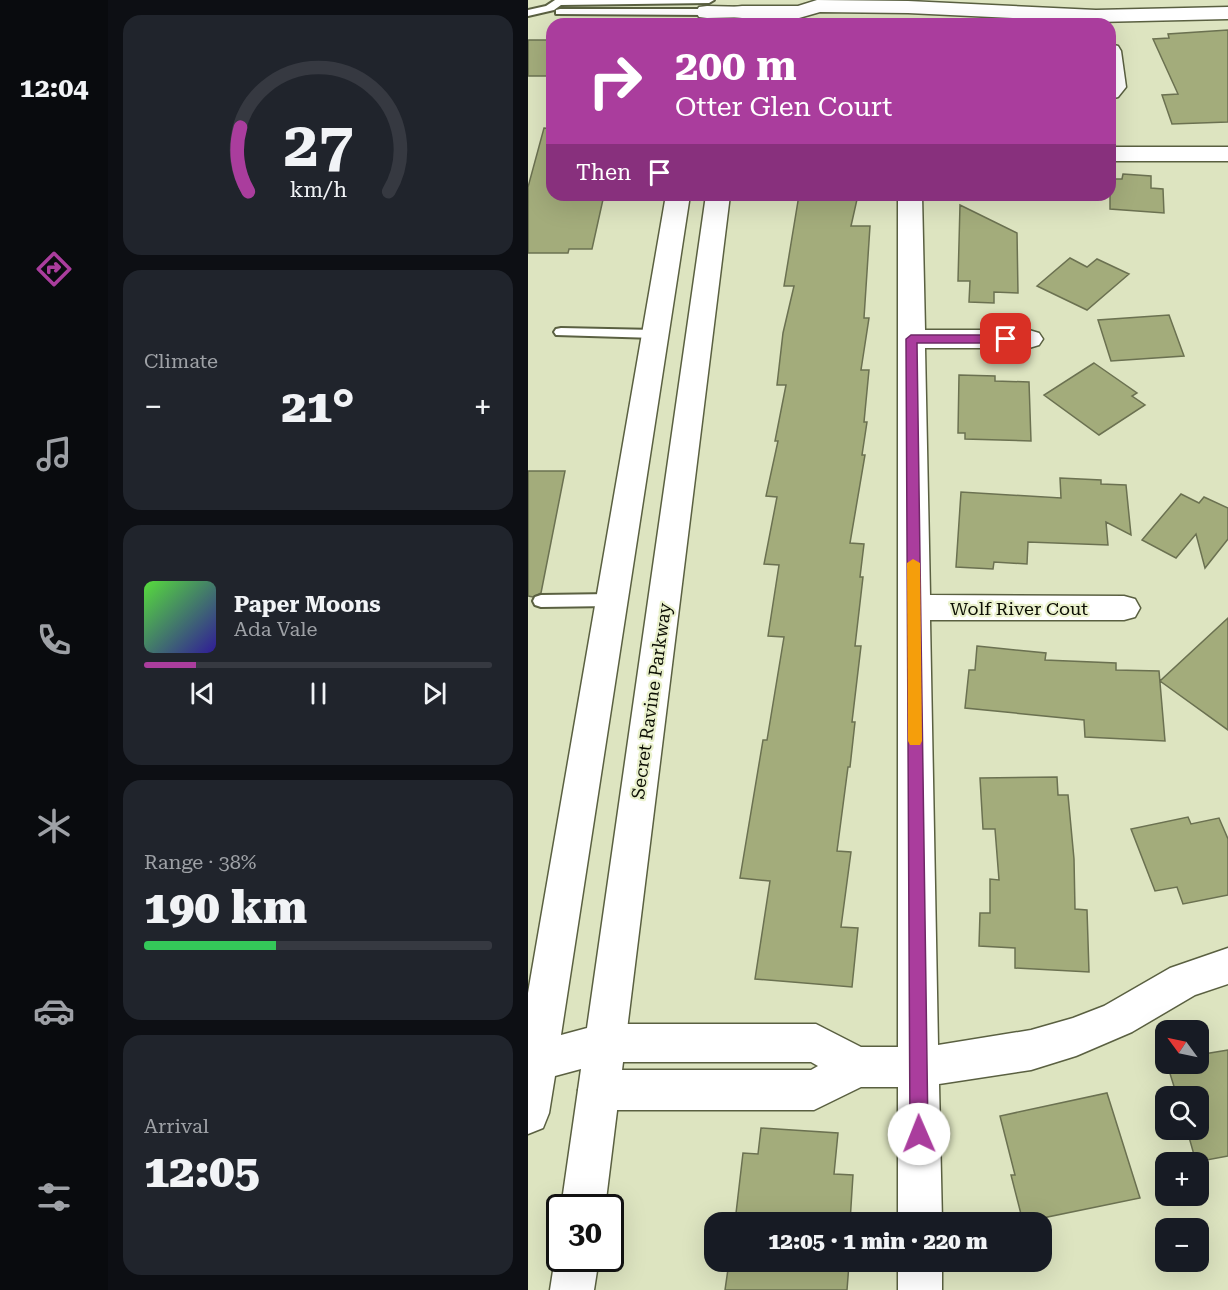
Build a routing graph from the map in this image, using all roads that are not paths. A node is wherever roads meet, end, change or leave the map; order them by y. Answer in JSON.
{"nodes":[{"id":1,"x":908,"y":3,"type":"edge"},
{"id":2,"x":549,"y":4,"type":"edge"},
{"id":3,"x":708,"y":9,"type":"edge"},
{"id":4,"x":742,"y":9,"type":"edge"},
{"id":5,"x":528,"y":13,"type":"edge"},
{"id":6,"x":1228,"y":13,"type":"edge"},
{"id":7,"x":1075,"y":18,"type":"edge"},
{"id":8,"x":1116,"y":19,"type":"edge"},
{"id":9,"x":1116,"y":154,"type":"edge"},
{"id":10,"x":1228,"y":154,"type":"edge"},
{"id":11,"x":677,"y":201,"type":"edge"},
{"id":12,"x":717,"y":201,"type":"edge"},
{"id":13,"x":910,"y":201,"type":"edge"},
{"id":14,"x":561,"y":332,"type":"dead end"},
{"id":15,"x":655,"y":334,"type":"junction"},
{"id":16,"x":911,"y":339,"type":"junction"},
{"id":17,"x":1029,"y":339,"type":"dead end"},
{"id":18,"x":611,"y":600,"type":"junction"},
{"id":19,"x":541,"y":601,"type":"dead end"},
{"id":20,"x":914,"y":607,"type":"junction"},
{"id":21,"x":1124,"y":608,"type":"dead end"},
{"id":22,"x":1228,"y":966,"type":"edge"},
{"id":23,"x":605,"y":1042,"type":"junction"},
{"id":24,"x":725,"y":1043,"type":"junction"},
{"id":25,"x":532,"y":1061,"type":"edge"},
{"id":26,"x":857,"y":1067,"type":"junction"},
{"id":27,"x":918,"y":1067,"type":"junction"},
{"id":28,"x":599,"y":1090,"type":"junction"},
{"id":29,"x":721,"y":1090,"type":"junction"},
{"id":30,"x":528,"y":1113,"type":"edge"},
{"id":31,"x":585,"y":1194,"type":"edge"},
{"id":32,"x":920,"y":1212,"type":"edge"},
{"id":33,"x":575,"y":1272,"type":"edge"},
{"id":34,"x":920,"y":1272,"type":"edge"},
{"id":35,"x":572,"y":1290,"type":"edge"},
{"id":36,"x":920,"y":1290,"type":"edge"}],
"edges":[{"from":1,"to":4,"type":"street"},
{"from":1,"to":7,"type":"street"},
{"from":2,"to":3,"type":"lane"},
{"from":2,"to":5,"type":"lane"},
{"from":3,"to":4,"type":"street"},
{"from":6,"to":8,"type":"street"},
{"from":9,"to":10,"type":"street"},
{"from":11,"to":15,"type":"street"},
{"from":12,"to":23,"type":"street","name":"Secret Ravine Parkway"},
{"from":13,"to":16,"type":"street"},
{"from":14,"to":15,"type":"lane"},
{"from":15,"to":18,"type":"street"},
{"from":16,"to":17,"type":"street"},
{"from":16,"to":20,"type":"street"},
{"from":18,"to":19,"type":"lane"},
{"from":18,"to":25,"type":"street"},
{"from":20,"to":21,"type":"street","name":"Wolf River Cout"},
{"from":20,"to":27,"type":"street"},
{"from":22,"to":27,"type":"street"},
{"from":23,"to":24,"type":"street"},
{"from":23,"to":25,"type":"street"},
{"from":23,"to":28,"type":"street","name":"Secret Ravine Parkway"},
{"from":24,"to":26,"type":"street"},
{"from":24,"to":29,"type":"street"},
{"from":25,"to":28,"type":"street"},
{"from":25,"to":30,"type":"street"},
{"from":26,"to":27,"type":"street"},
{"from":26,"to":29,"type":"street"},
{"from":27,"to":32,"type":"street"},
{"from":28,"to":29,"type":"street"},
{"from":28,"to":31,"type":"street","name":"Secret Ravine Parkway"},
{"from":33,"to":35,"type":"street"},
{"from":34,"to":36,"type":"street"}]}
